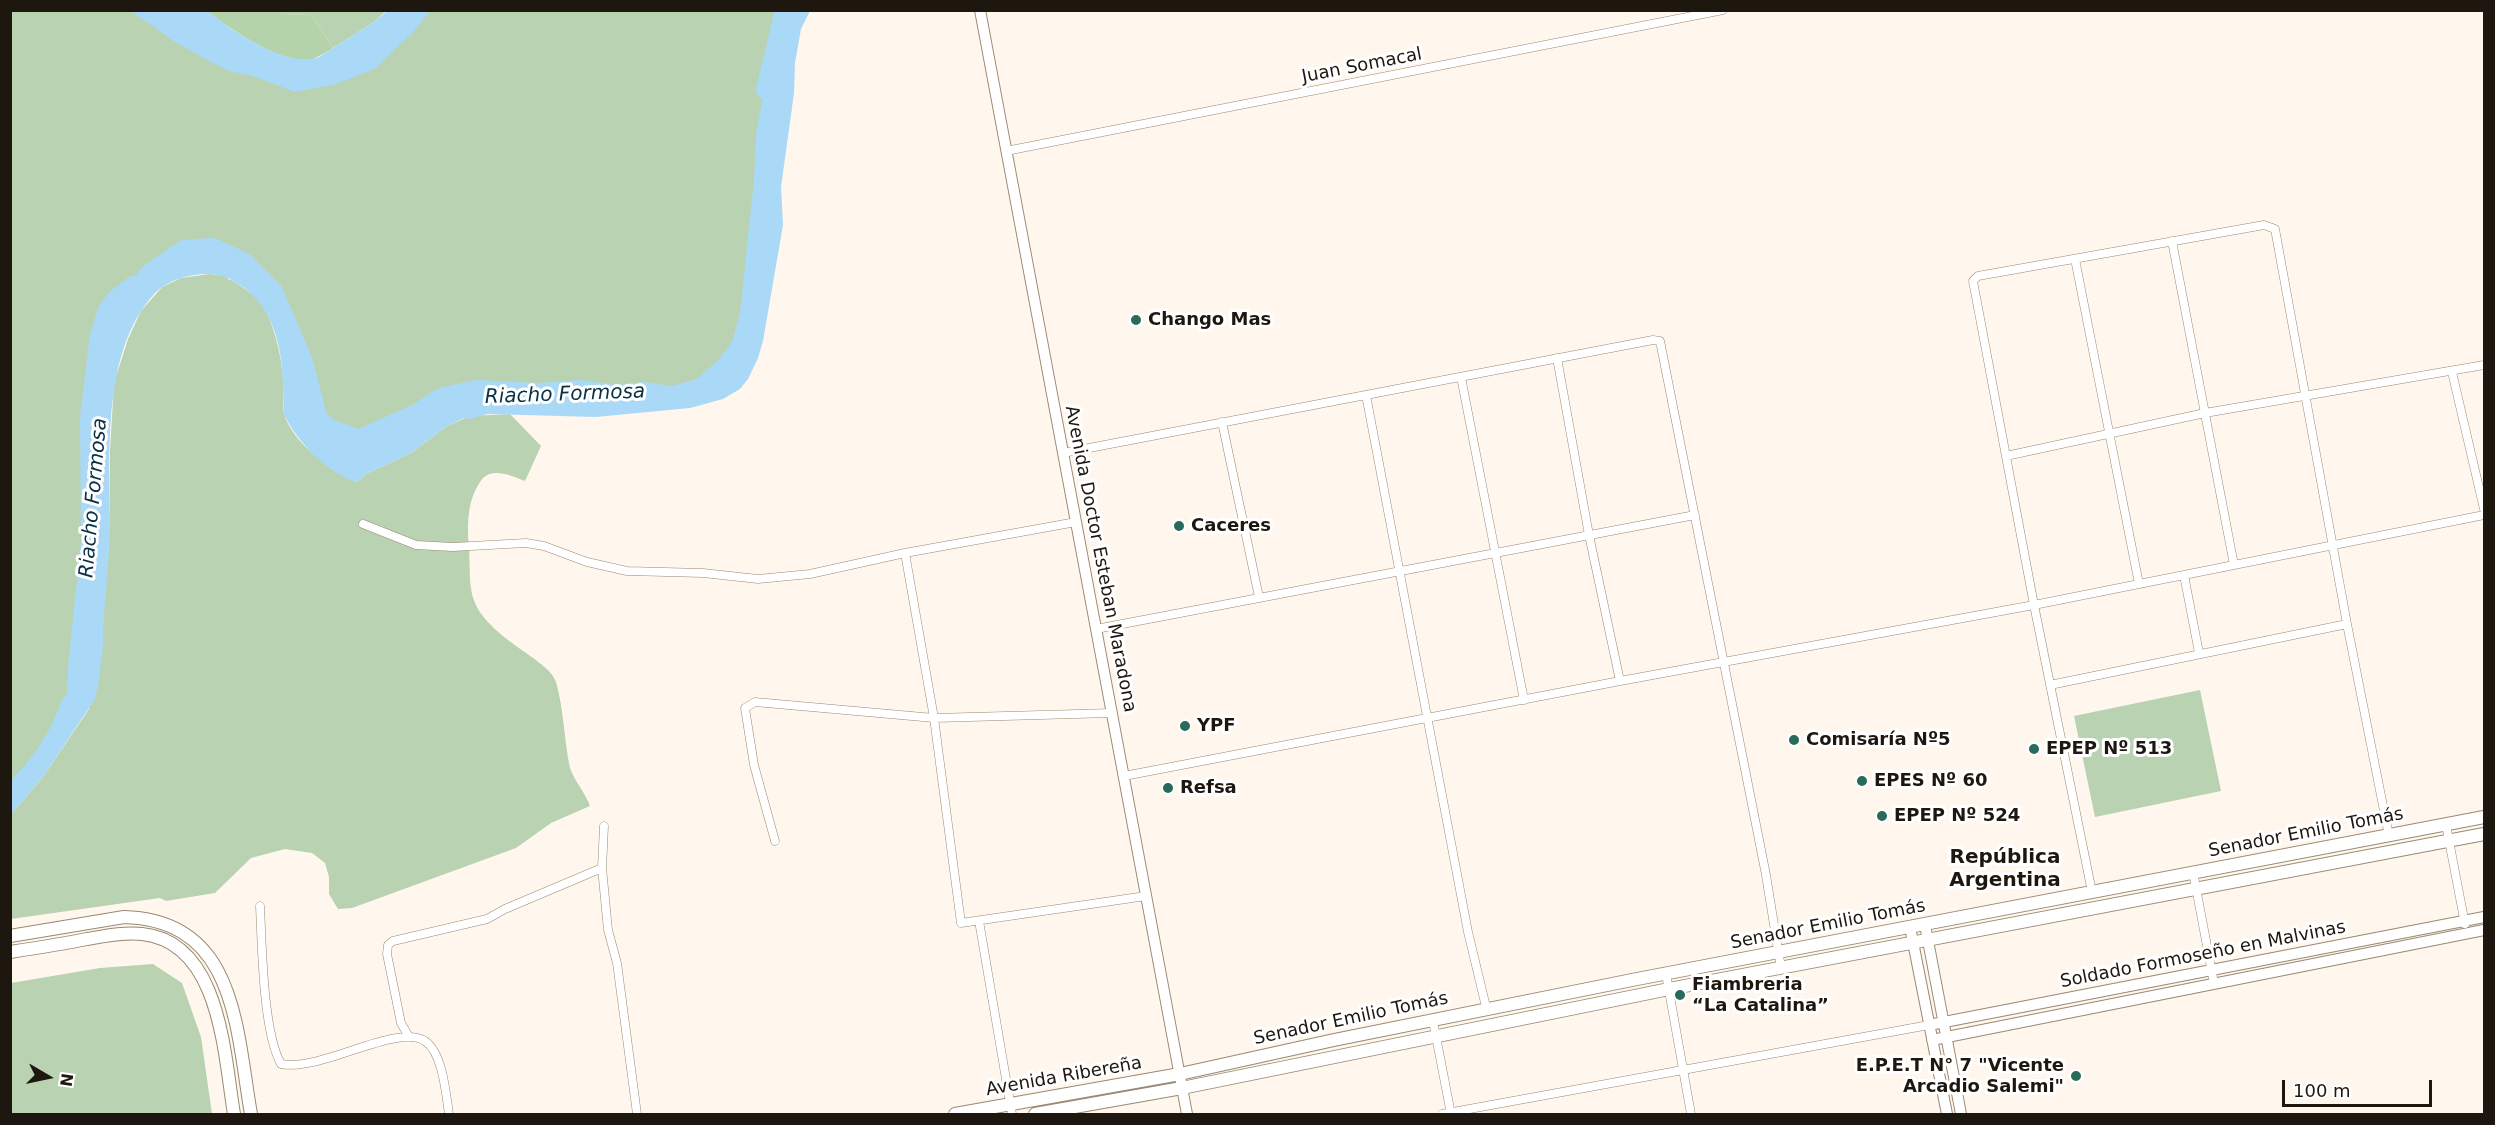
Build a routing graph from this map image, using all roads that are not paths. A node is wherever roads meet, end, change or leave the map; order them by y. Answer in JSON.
{"nodes":[{"id":1,"x":980,"y":10,"type":"edge"},
{"id":2,"x":1723,"y":10,"type":"edge"},
{"id":3,"x":1006,"y":151,"type":"junction"},
{"id":4,"x":2172,"y":241,"type":"junction"},
{"id":5,"x":2075,"y":259,"type":"junction"},
{"id":6,"x":1557,"y":358,"type":"junction"},
{"id":7,"x":2484,"y":365,"type":"edge"},
{"id":8,"x":2452,"y":372,"type":"junction"},
{"id":9,"x":1461,"y":378,"type":"junction"},
{"id":10,"x":1366,"y":395,"type":"junction"},
{"id":11,"x":2306,"y":397,"type":"junction"},
{"id":12,"x":2205,"y":413,"type":"junction"},
{"id":13,"x":1222,"y":422,"type":"junction"},
{"id":14,"x":2108,"y":433,"type":"junction"},
{"id":15,"x":1063,"y":453,"type":"junction"},
{"id":16,"x":2007,"y":456,"type":"junction"},
{"id":17,"x":2484,"y":509,"type":"edge"},
{"id":18,"x":1695,"y":515,"type":"junction"},
{"id":19,"x":2484,"y":515,"type":"edge"},
{"id":20,"x":1076,"y":522,"type":"junction"},
{"id":21,"x":363,"y":524,"type":"dead end"},
{"id":22,"x":1589,"y":535,"type":"junction"},
{"id":23,"x":2334,"y":544,"type":"junction"},
{"id":24,"x":905,"y":553,"type":"junction"},
{"id":25,"x":1494,"y":553,"type":"junction"},
{"id":26,"x":2234,"y":565,"type":"junction"},
{"id":27,"x":1400,"y":570,"type":"junction"},
{"id":28,"x":2184,"y":575,"type":"junction"},
{"id":29,"x":2139,"y":584,"type":"junction"},
{"id":30,"x":1259,"y":597,"type":"junction"},
{"id":31,"x":2034,"y":605,"type":"junction"},
{"id":32,"x":2347,"y":624,"type":"junction"},
{"id":33,"x":1096,"y":629,"type":"junction"},
{"id":34,"x":2199,"y":653,"type":"junction"},
{"id":35,"x":1723,"y":663,"type":"junction"},
{"id":36,"x":1620,"y":681,"type":"junction"},
{"id":37,"x":2050,"y":685,"type":"junction"},
{"id":38,"x":1524,"y":700,"type":"junction"},
{"id":39,"x":1112,"y":713,"type":"junction"},
{"id":40,"x":934,"y":718,"type":"junction"},
{"id":41,"x":1429,"y":718,"type":"junction"},
{"id":42,"x":1124,"y":776,"type":"junction"},
{"id":43,"x":2484,"y":817,"type":"edge"},
{"id":44,"x":2446,"y":825,"type":"junction"},
{"id":45,"x":604,"y":826,"type":"dead end"},
{"id":46,"x":2484,"y":834,"type":"edge"},
{"id":47,"x":2389,"y":836,"type":"junction"},
{"id":48,"x":2450,"y":840,"type":"junction"},
{"id":49,"x":775,"y":841,"type":"dead end"},
{"id":50,"x":602,"y":868,"type":"junction"},
{"id":51,"x":2193,"y":872,"type":"junction"},
{"id":52,"x":2196,"y":888,"type":"junction"},
{"id":53,"x":2092,"y":892,"type":"junction"},
{"id":54,"x":1146,"y":896,"type":"junction"},
{"id":55,"x":260,"y":906,"type":"dead end"},
{"id":56,"x":2484,"y":917,"type":"edge"},
{"id":57,"x":979,"y":921,"type":"junction"},
{"id":58,"x":2464,"y":921,"type":"junction"},
{"id":59,"x":1924,"y":925,"type":"junction"},
{"id":60,"x":1910,"y":927,"type":"junction"},
{"id":61,"x":2484,"y":930,"type":"edge"},
{"id":62,"x":2467,"y":934,"type":"junction"},
{"id":63,"x":10,"y":936,"type":"edge"},
{"id":64,"x":1929,"y":940,"type":"junction"},
{"id":65,"x":1914,"y":943,"type":"junction"},
{"id":66,"x":10,"y":952,"type":"edge"},
{"id":67,"x":1778,"y":952,"type":"junction"},
{"id":68,"x":1781,"y":968,"type":"junction"},
{"id":69,"x":2211,"y":970,"type":"junction"},
{"id":70,"x":1666,"y":974,"type":"junction"},
{"id":71,"x":2214,"y":983,"type":"junction"},
{"id":72,"x":1669,"y":989,"type":"junction"},
{"id":73,"x":1487,"y":1011,"type":"junction"},
{"id":74,"x":1433,"y":1021,"type":"junction"},
{"id":75,"x":1943,"y":1023,"type":"junction"},
{"id":76,"x":1929,"y":1025,"type":"junction"},
{"id":77,"x":1946,"y":1035,"type":"junction"},
{"id":78,"x":1436,"y":1036,"type":"junction"},
{"id":79,"x":409,"y":1037,"type":"junction"},
{"id":80,"x":1932,"y":1040,"type":"junction"},
{"id":81,"x":1683,"y":1070,"type":"junction"},
{"id":82,"x":1180,"y":1074,"type":"junction"},
{"id":83,"x":1182,"y":1088,"type":"junction"},
{"id":84,"x":1011,"y":1110,"type":"edge"},
{"id":85,"x":234,"y":1114,"type":"edge"},
{"id":86,"x":251,"y":1114,"type":"edge"},
{"id":87,"x":449,"y":1114,"type":"edge"},
{"id":88,"x":637,"y":1114,"type":"edge"},
{"id":89,"x":955,"y":1114,"type":"edge"},
{"id":90,"x":1035,"y":1114,"type":"edge"},
{"id":91,"x":1187,"y":1114,"type":"edge"},
{"id":92,"x":1442,"y":1114,"type":"edge"},
{"id":93,"x":1451,"y":1114,"type":"edge"},
{"id":94,"x":1691,"y":1114,"type":"edge"},
{"id":95,"x":1947,"y":1114,"type":"edge"},
{"id":96,"x":1961,"y":1114,"type":"edge"}],
"edges":[{"from":1,"to":3,"type":"main road","name":"Avenida Doctor Esteban Maradona"},
{"from":2,"to":3,"type":"street","name":"Juan Somacal"},
{"from":3,"to":15,"type":"main road","name":"Avenida Doctor Esteban Maradona"},
{"from":4,"to":5,"type":"street"},
{"from":4,"to":11,"type":"street"},
{"from":4,"to":12,"type":"street"},
{"from":5,"to":14,"type":"street"},
{"from":5,"to":16,"type":"street"},
{"from":6,"to":9,"type":"street"},
{"from":6,"to":18,"type":"street"},
{"from":6,"to":22,"type":"street"},
{"from":7,"to":8,"type":"street"},
{"from":8,"to":11,"type":"street"},
{"from":8,"to":17,"type":"street"},
{"from":9,"to":10,"type":"street"},
{"from":9,"to":25,"type":"street"},
{"from":10,"to":13,"type":"street"},
{"from":10,"to":27,"type":"street"},
{"from":11,"to":12,"type":"street"},
{"from":11,"to":23,"type":"street"},
{"from":12,"to":14,"type":"street"},
{"from":12,"to":26,"type":"street"},
{"from":13,"to":15,"type":"street"},
{"from":13,"to":30,"type":"street"},
{"from":14,"to":16,"type":"street"},
{"from":14,"to":29,"type":"street"},
{"from":15,"to":20,"type":"main road","name":"Avenida Doctor Esteban Maradona"},
{"from":16,"to":31,"type":"street"},
{"from":18,"to":22,"type":"street"},
{"from":18,"to":35,"type":"street"},
{"from":19,"to":23,"type":"street"},
{"from":20,"to":24,"type":"street"},
{"from":20,"to":33,"type":"main road","name":"Avenida Doctor Esteban Maradona"},
{"from":21,"to":24,"type":"street"},
{"from":22,"to":25,"type":"street"},
{"from":22,"to":36,"type":"street"},
{"from":23,"to":26,"type":"street"},
{"from":23,"to":32,"type":"street"},
{"from":24,"to":40,"type":"street"},
{"from":25,"to":27,"type":"street"},
{"from":25,"to":38,"type":"street"},
{"from":26,"to":28,"type":"street"},
{"from":27,"to":30,"type":"street"},
{"from":27,"to":41,"type":"street"},
{"from":28,"to":29,"type":"street"},
{"from":28,"to":34,"type":"street"},
{"from":29,"to":31,"type":"street"},
{"from":30,"to":33,"type":"street"},
{"from":31,"to":35,"type":"street"},
{"from":31,"to":37,"type":"street"},
{"from":32,"to":34,"type":"street"},
{"from":32,"to":47,"type":"street"},
{"from":33,"to":39,"type":"main road","name":"Avenida Doctor Esteban Maradona"},
{"from":34,"to":37,"type":"street"},
{"from":35,"to":36,"type":"street"},
{"from":35,"to":67,"type":"street"},
{"from":36,"to":38,"type":"street"},
{"from":37,"to":53,"type":"street"},
{"from":38,"to":41,"type":"street"},
{"from":39,"to":40,"type":"street"},
{"from":39,"to":42,"type":"main road","name":"Avenida Doctor Esteban Maradona"},
{"from":40,"to":49,"type":"street"},
{"from":40,"to":57,"type":"street"},
{"from":41,"to":42,"type":"street"},
{"from":41,"to":73,"type":"street"},
{"from":42,"to":54,"type":"main road","name":"Avenida Doctor Esteban Maradona"},
{"from":43,"to":44,"type":"main road","name":"Senador Emilio Tomás"},
{"from":44,"to":47,"type":"main road","name":"Senador Emilio Tomás"},
{"from":44,"to":48,"type":"street"},
{"from":45,"to":50,"type":"street"},
{"from":46,"to":48,"type":"main road","name":"Senador Emilio Tomás"},
{"from":47,"to":51,"type":"main road","name":"Senador Emilio Tomás"},
{"from":48,"to":52,"type":"main road","name":"Senador Emilio Tomás"},
{"from":48,"to":58,"type":"street"},
{"from":50,"to":79,"type":"street"},
{"from":50,"to":88,"type":"street"},
{"from":51,"to":52,"type":"street"},
{"from":51,"to":53,"type":"main road","name":"Senador Emilio Tomás"},
{"from":52,"to":64,"type":"main road","name":"Senador Emilio Tomás"},
{"from":52,"to":69,"type":"street"},
{"from":53,"to":59,"type":"main road","name":"Senador Emilio Tomás"},
{"from":54,"to":57,"type":"street"},
{"from":54,"to":82,"type":"main road","name":"Avenida Doctor Esteban Maradona"},
{"from":55,"to":79,"type":"street"},
{"from":56,"to":58,"type":"main road","name":"Soldado Formoseño en Malvinas"},
{"from":57,"to":84,"type":"street"},
{"from":58,"to":62,"type":"street"},
{"from":58,"to":69,"type":"main road","name":"Soldado Formoseño en Malvinas"},
{"from":59,"to":60,"type":"main road","name":"Senador Emilio Tomás"},
{"from":59,"to":64,"type":"main road"},
{"from":60,"to":65,"type":"main road"},
{"from":60,"to":67,"type":"main road","name":"Senador Emilio Tomás"},
{"from":61,"to":62,"type":"main road","name":"Soldado Formoseño en Malvinas"},
{"from":62,"to":71,"type":"main road","name":"Soldado Formoseño en Malvinas"},
{"from":63,"to":86,"type":"main road"},
{"from":64,"to":65,"type":"main road","name":"Senador Emilio Tomás"},
{"from":64,"to":75,"type":"main road"},
{"from":65,"to":68,"type":"main road","name":"Senador Emilio Tomás"},
{"from":65,"to":76,"type":"main road"},
{"from":66,"to":85,"type":"main road"},
{"from":67,"to":68,"type":"street"},
{"from":67,"to":70,"type":"main road","name":"Senador Emilio Tomás"},
{"from":68,"to":72,"type":"main road","name":"Senador Emilio Tomás"},
{"from":69,"to":71,"type":"street"},
{"from":69,"to":75,"type":"main road","name":"Soldado Formoseño en Malvinas"},
{"from":70,"to":72,"type":"street"},
{"from":70,"to":73,"type":"main road","name":"Senador Emilio Tomás"},
{"from":71,"to":77,"type":"main road","name":"Soldado Formoseño en Malvinas"},
{"from":72,"to":78,"type":"main road","name":"Senador Emilio Tomás"},
{"from":72,"to":81,"type":"street"},
{"from":73,"to":74,"type":"main road","name":"Senador Emilio Tomás"},
{"from":74,"to":78,"type":"street"},
{"from":74,"to":82,"type":"main road","name":"Senador Emilio Tomás"},
{"from":75,"to":76,"type":"main road","name":"Soldado Formoseño en Malvinas"},
{"from":75,"to":77,"type":"main road"},
{"from":76,"to":80,"type":"main road"},
{"from":76,"to":81,"type":"street"},
{"from":77,"to":80,"type":"main road","name":"Soldado Formoseño en Malvinas"},
{"from":77,"to":96,"type":"main road"},
{"from":78,"to":83,"type":"main road","name":"Senador Emilio Tomás"},
{"from":78,"to":93,"type":"street"},
{"from":79,"to":87,"type":"street"},
{"from":80,"to":95,"type":"main road"},
{"from":81,"to":93,"type":"street"},
{"from":81,"to":94,"type":"street"},
{"from":82,"to":83,"type":"main road","name":"Avenida Doctor Esteban Maradona"},
{"from":82,"to":84,"type":"main road","name":"Avenida Ribereña"},
{"from":83,"to":90,"type":"main road","name":"Avenida Ribereña"},
{"from":83,"to":91,"type":"main road","name":"Avenida Doctor Esteban Maradona"},
{"from":84,"to":89,"type":"main road","name":"Avenida Ribereña"},
{"from":92,"to":93,"type":"street"}]}
